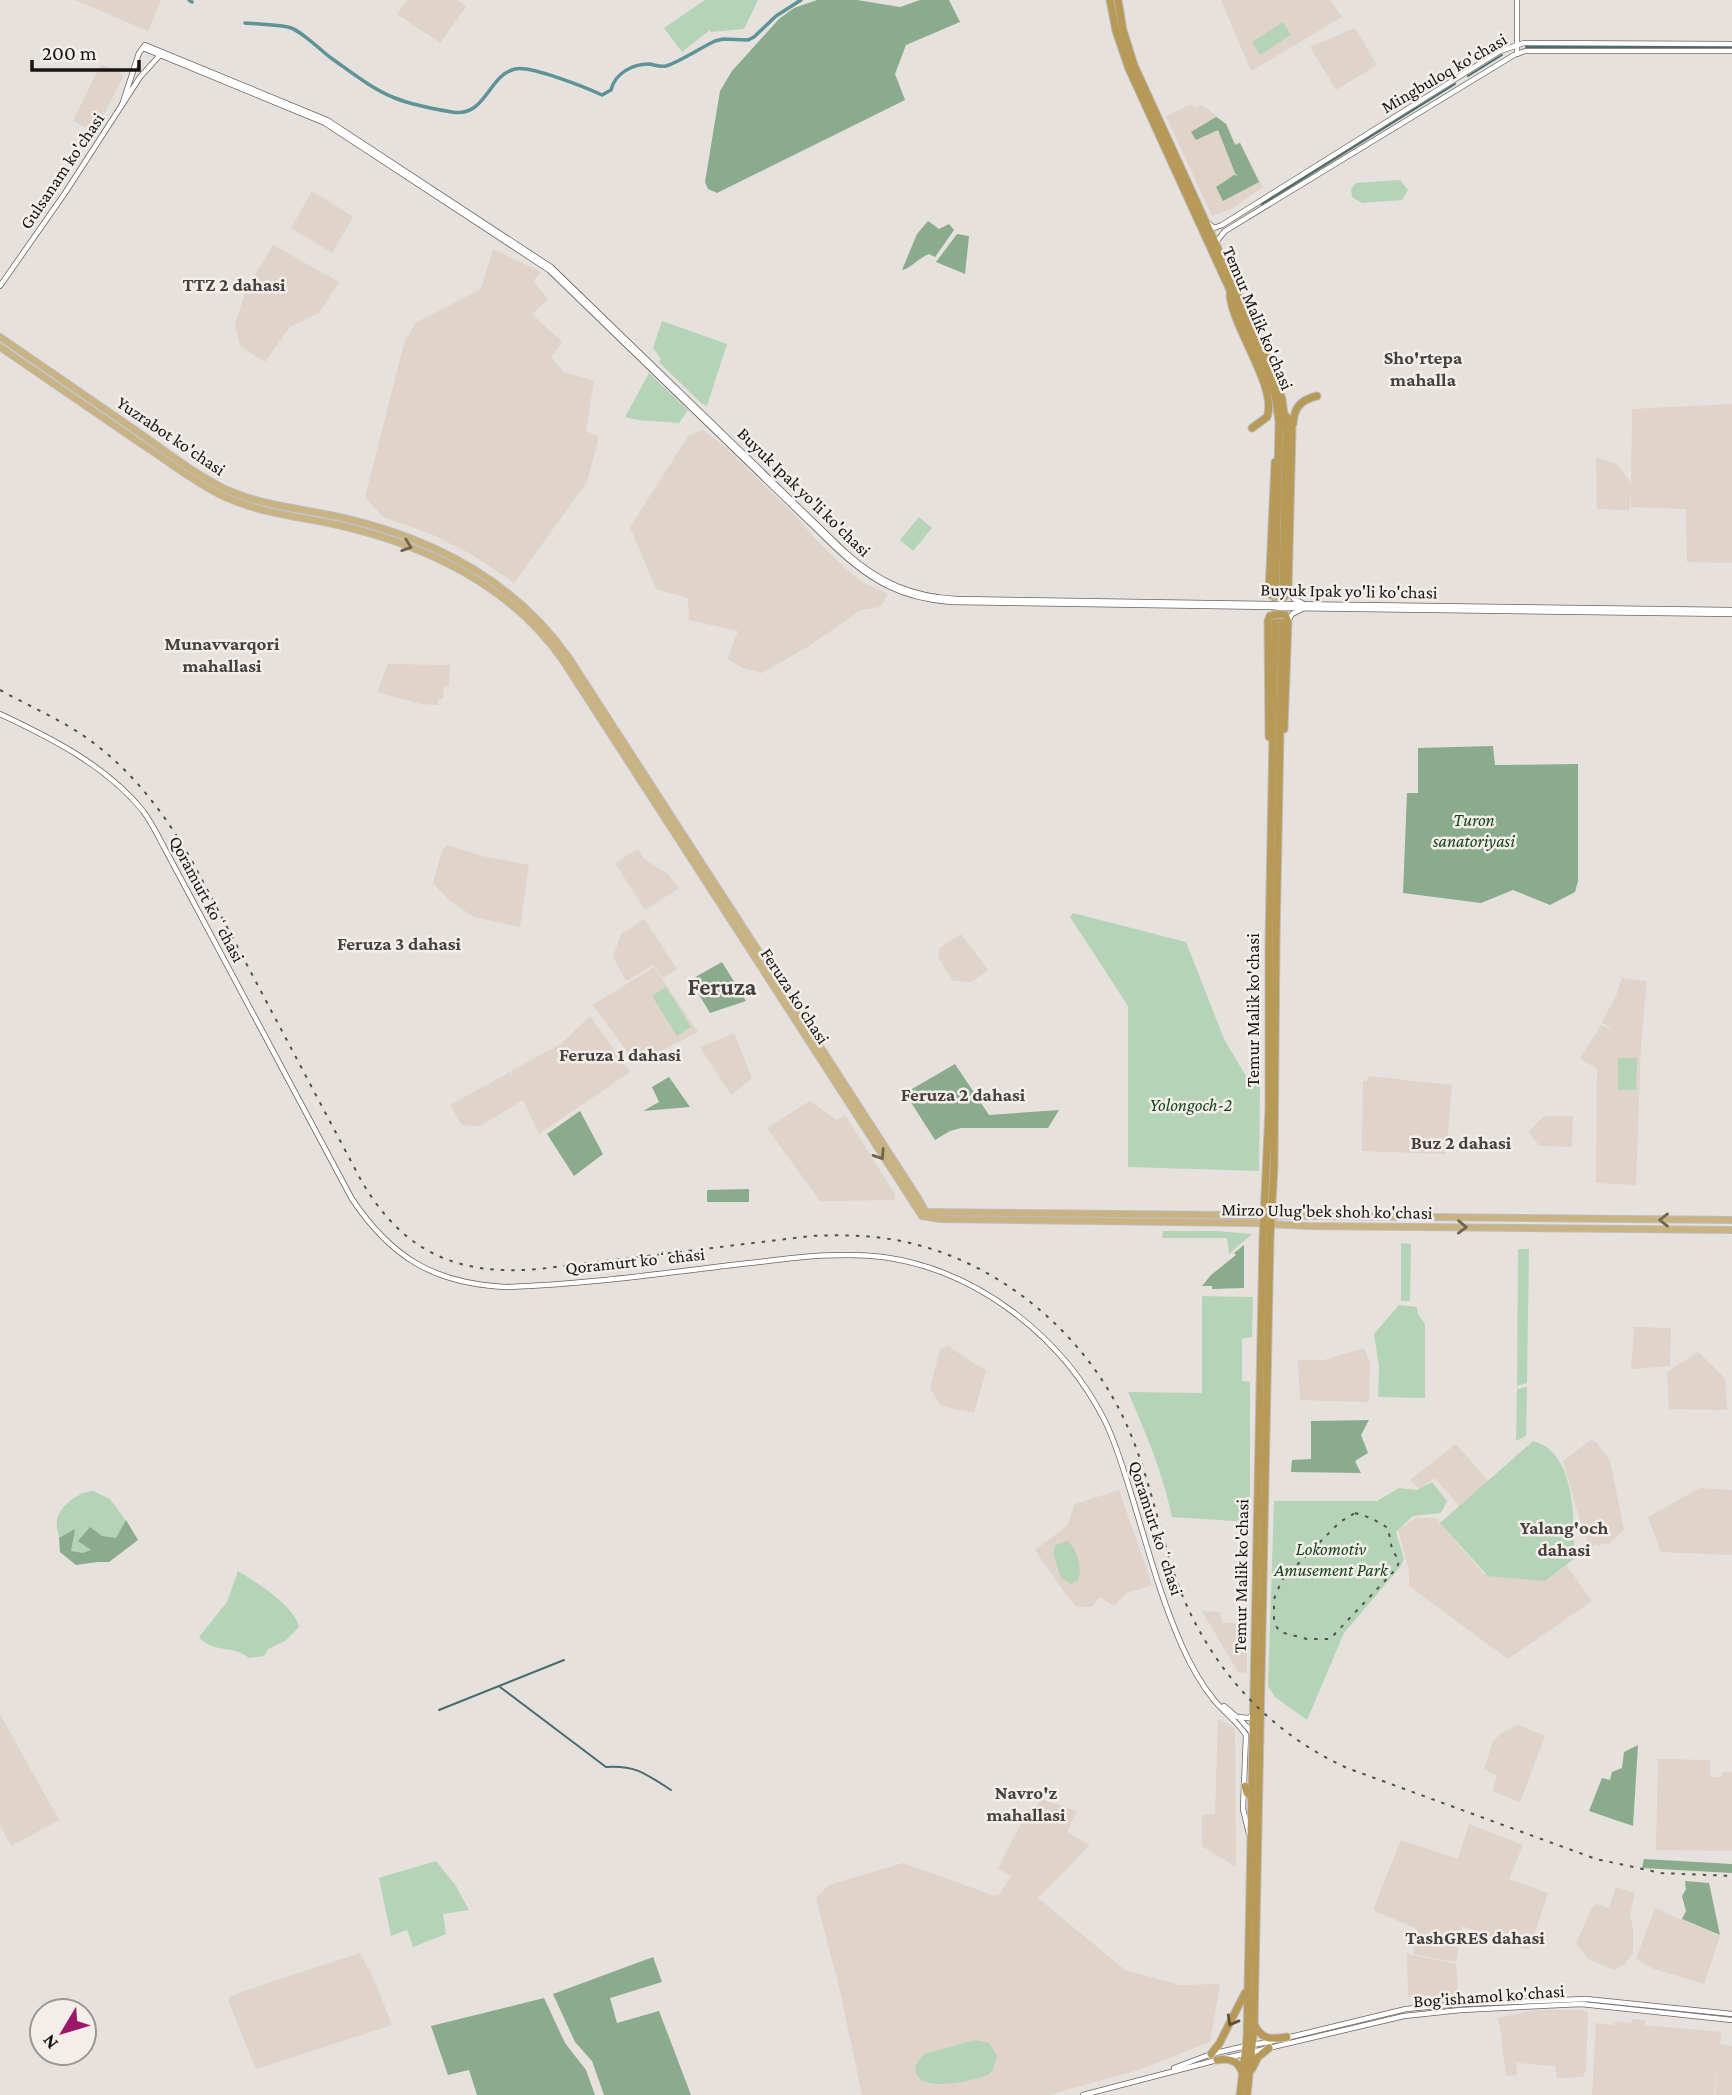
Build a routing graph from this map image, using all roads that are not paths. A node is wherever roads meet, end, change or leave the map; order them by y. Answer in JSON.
{"nodes":[{"id":1,"x":1110,"y":0,"type":"edge"},
{"id":2,"x":1118,"y":0,"type":"edge"},
{"id":3,"x":1517,"y":0,"type":"edge"},
{"id":4,"x":1732,"y":44,"type":"edge"},
{"id":5,"x":1517,"y":45,"type":"junction"},
{"id":6,"x":1732,"y":51,"type":"edge"},
{"id":7,"x":161,"y":53,"type":"junction"},
{"id":8,"x":1517,"y":54,"type":"junction"},
{"id":9,"x":1454,"y":80,"type":"junction"},
{"id":10,"x":1458,"y":87,"type":"junction"},
{"id":11,"x":121,"y":105,"type":"junction"},
{"id":12,"x":1161,"y":130,"type":"junction"},
{"id":13,"x":1255,"y":204,"type":"junction"},
{"id":14,"x":1259,"y":211,"type":"junction"},
{"id":15,"x":1204,"y":217,"type":"junction"},
{"id":16,"x":1216,"y":243,"type":"junction"},
{"id":17,"x":0,"y":286,"type":"edge"},
{"id":18,"x":1229,"y":288,"type":"junction"},
{"id":19,"x":0,"y":337,"type":"edge"},
{"id":20,"x":0,"y":347,"type":"edge"},
{"id":21,"x":1262,"y":360,"type":"junction"},
{"id":22,"x":1261,"y":376,"type":"junction"},
{"id":23,"x":51,"y":377,"type":"junction"},
{"id":24,"x":1317,"y":396,"type":"dead end"},
{"id":25,"x":1269,"y":399,"type":"junction"},
{"id":26,"x":1282,"y":412,"type":"junction"},
{"id":27,"x":1252,"y":428,"type":"dead end"},
{"id":28,"x":1292,"y":429,"type":"junction"},
{"id":29,"x":1279,"y":441,"type":"junction"},
{"id":30,"x":158,"y":451,"type":"junction"},
{"id":31,"x":1293,"y":468,"type":"junction"},
{"id":32,"x":1286,"y":498,"type":"junction"},
{"id":33,"x":344,"y":518,"type":"junction"},
{"id":34,"x":342,"y":526,"type":"junction"},
{"id":35,"x":1270,"y":593,"type":"junction"},
{"id":36,"x":1252,"y":605,"type":"junction"},
{"id":37,"x":1286,"y":606,"type":"junction"},
{"id":38,"x":1307,"y":606,"type":"junction"},
{"id":39,"x":1270,"y":612,"type":"junction"},
{"id":40,"x":1732,"y":612,"type":"edge"},
{"id":41,"x":590,"y":697,"type":"junction"},
{"id":42,"x":0,"y":713,"type":"edge"},
{"id":43,"x":1276,"y":767,"type":"junction"},
{"id":44,"x":730,"y":913,"type":"junction"},
{"id":45,"x":870,"y":1123,"type":"junction"},
{"id":46,"x":863,"y":1127,"type":"junction"},
{"id":47,"x":925,"y":1213,"type":"junction"},
{"id":48,"x":1365,"y":1217,"type":"junction"},
{"id":49,"x":1403,"y":1217,"type":"junction"},
{"id":50,"x":1196,"y":1218,"type":"junction"},
{"id":51,"x":1498,"y":1218,"type":"junction"},
{"id":52,"x":1268,"y":1220,"type":"junction"},
{"id":53,"x":1732,"y":1220,"type":"edge"},
{"id":54,"x":1365,"y":1227,"type":"junction"},
{"id":55,"x":1403,"y":1227,"type":"junction"},
{"id":56,"x":1498,"y":1228,"type":"junction"},
{"id":57,"x":1732,"y":1230,"type":"edge"},
{"id":58,"x":1262,"y":1472,"type":"junction"},
{"id":59,"x":1254,"y":1712,"type":"junction"},
{"id":60,"x":1240,"y":1718,"type":"junction"},
{"id":61,"x":1257,"y":1736,"type":"junction"},
{"id":62,"x":1245,"y":1786,"type":"junction"},
{"id":63,"x":1256,"y":1795,"type":"junction"},
{"id":64,"x":1251,"y":1841,"type":"junction"},
{"id":65,"x":1248,"y":1985,"type":"junction"},
{"id":66,"x":1404,"y":2013,"type":"junction"},
{"id":67,"x":1700,"y":2014,"type":"junction"},
{"id":68,"x":1732,"y":2014,"type":"edge"},
{"id":69,"x":1732,"y":2020,"type":"edge"},
{"id":70,"x":1254,"y":2026,"type":"junction"},
{"id":71,"x":1287,"y":2037,"type":"junction"},
{"id":72,"x":1269,"y":2048,"type":"junction"},
{"id":73,"x":1249,"y":2049,"type":"junction"},
{"id":74,"x":1214,"y":2057,"type":"junction"},
{"id":75,"x":1242,"y":2073,"type":"junction"},
{"id":76,"x":1249,"y":2080,"type":"junction"},
{"id":77,"x":1083,"y":2095,"type":"edge"},
{"id":78,"x":1240,"y":2095,"type":"edge"},
{"id":79,"x":1247,"y":2095,"type":"edge"}],
"edges":[{"from":1,"to":12,"type":"highway","name":"Temur Malik ko'chasi"},
{"from":2,"to":12,"type":"highway","name":"Temur Malik ko'chasi"},
{"from":3,"to":5,"type":"main road"},
{"from":4,"to":5,"type":"main road","name":"Mingbuloq ko'chasi"},
{"from":5,"to":8,"type":"main road"},
{"from":5,"to":9,"type":"main road","name":"Mingbuloq ko'chasi"},
{"from":6,"to":8,"type":"main road","name":"Mingbuloq ko'chasi"},
{"from":7,"to":11,"type":"main road","name":"Gulsanam ko'chasi"},
{"from":7,"to":11,"type":"main road","name":"Gulsanam ko'chasi"},
{"from":7,"to":36,"type":"main road","name":"Buyuk Ipak yo'li ko'chasi"},
{"from":8,"to":10,"type":"main road","name":"Mingbuloq ko'chasi"},
{"from":9,"to":10,"type":"main road"},
{"from":9,"to":13,"type":"main road","name":"Mingbuloq ko'chasi"},
{"from":10,"to":14,"type":"main road","name":"Mingbuloq ko'chasi"},
{"from":11,"to":17,"type":"main road","name":"Gulsanam ko'chasi"},
{"from":12,"to":15,"type":"highway","name":"Temur Malik ko'chasi"},
{"from":12,"to":18,"type":"highway","name":"Temur Malik ko'chasi"},
{"from":13,"to":14,"type":"main road"},
{"from":13,"to":15,"type":"main road","name":"Mingbuloq ko'chasi"},
{"from":14,"to":16,"type":"main road","name":"Mingbuloq ko'chasi"},
{"from":15,"to":16,"type":"highway","name":"Temur Malik ko'chasi"},
{"from":16,"to":26,"type":"highway","name":"Temur Malik ko'chasi"},
{"from":18,"to":21,"type":"highway","name":"Temur Malik ko'chasi"},
{"from":18,"to":22,"type":"highway"},
{"from":19,"to":23,"type":"main road","name":"Yuzrabot ko'chasi"},
{"from":20,"to":23,"type":"main road","name":"Yuzrabot ko'chasi"},
{"from":21,"to":22,"type":"highway"},
{"from":21,"to":26,"type":"highway","name":"Temur Malik ko'chasi"},
{"from":22,"to":25,"type":"highway"},
{"from":23,"to":30,"type":"main road","name":"Yuzrabot ko'chasi"},
{"from":24,"to":28,"type":"highway"},
{"from":25,"to":26,"type":"highway"},
{"from":25,"to":27,"type":"highway"},
{"from":26,"to":28,"type":"highway"},
{"from":26,"to":29,"type":"highway","name":"Temur Malik ko'chasi"},
{"from":26,"to":32,"type":"highway","name":"Temur Malik ko'chasi"},
{"from":28,"to":31,"type":"highway"},
{"from":29,"to":35,"type":"highway"},
{"from":29,"to":43,"type":"highway","name":"Temur Malik ko'chasi"},
{"from":30,"to":33,"type":"main road","name":"Yuzrabot ko'chasi"},
{"from":30,"to":34,"type":"main road","name":"Yuzrabot ko'chasi"},
{"from":31,"to":32,"type":"highway"},
{"from":31,"to":37,"type":"highway"},
{"from":32,"to":43,"type":"highway","name":"Temur Malik ko'chasi"},
{"from":33,"to":34,"type":"main road"},
{"from":33,"to":41,"type":"main road","name":"Feruza ko'chasi"},
{"from":34,"to":41,"type":"main road","name":"Feruza ko'chasi","one_way":true},
{"from":35,"to":36,"type":"main road"},
{"from":35,"to":37,"type":"highway","bridge":true},
{"from":36,"to":39,"type":"main road","name":"Buyuk Ipak yo'li ko'chasi"},
{"from":36,"to":39,"type":"main road"},
{"from":37,"to":38,"type":"main road","name":"Buyuk Ipak yo'li ko'chasi"},
{"from":37,"to":38,"type":"main road"},
{"from":37,"to":38,"type":"main road"},
{"from":37,"to":39,"type":"main road","name":"Buyuk Ipak yo'li ko'chasi","bridge":true},
{"from":37,"to":39,"type":"highway","bridge":true},
{"from":37,"to":43,"type":"highway"},
{"from":38,"to":40,"type":"main road","name":"Buyuk Ipak yo'li ko'chasi"},
{"from":39,"to":43,"type":"highway"},
{"from":41,"to":44,"type":"main road","name":"Feruza ko'chasi"},
{"from":42,"to":60,"type":"main road","name":"Qoramurt koʻchasi"},
{"from":42,"to":62,"type":"main road","name":"Qoramurt koʻchasi"},
{"from":43,"to":52,"type":"highway","name":"Temur Malik ko'chasi"},
{"from":44,"to":45,"type":"main road","name":"Feruza ko'chasi"},
{"from":44,"to":46,"type":"main road","name":"Feruza ko'chasi"},
{"from":45,"to":46,"type":"main road"},
{"from":45,"to":47,"type":"main road","name":"Feruza ko'chasi"},
{"from":46,"to":47,"type":"main road","name":"Feruza ko'chasi","one_way":true},
{"from":47,"to":50,"type":"main road","name":"Mirzo Ulug'bek shoh ko'chasi"},
{"from":47,"to":50,"type":"main road","name":"Mirzo Ulug'bek shoh ko'chasi"},
{"from":48,"to":49,"type":"main road","name":"Mirzo Ulug'bek shoh ko'chasi"},
{"from":48,"to":52,"type":"main road","name":"Mirzo Ulug'bek shoh ko'chasi"},
{"from":48,"to":54,"type":"main road"},
{"from":49,"to":51,"type":"main road","name":"Mirzo Ulug'bek shoh ko'chasi"},
{"from":49,"to":55,"type":"main road"},
{"from":50,"to":52,"type":"main road","name":"Mirzo Ulug'bek shoh ko'chasi"},
{"from":53,"to":51,"type":"main road","name":"Mirzo Ulug'bek shoh ko'chasi","one_way":true},
{"from":51,"to":56,"type":"main road"},
{"from":52,"to":54,"type":"main road","name":"Mirzo Ulug'bek shoh ko'chasi"},
{"from":52,"to":58,"type":"highway","name":"Temur Malik ko'chasi"},
{"from":54,"to":55,"type":"main road","name":"Mirzo Ulug'bek shoh ko'chasi"},
{"from":55,"to":56,"type":"main road","name":"Mirzo Ulug'bek shoh ko'chasi","one_way":true},
{"from":56,"to":57,"type":"main road","name":"Mirzo Ulug'bek shoh ko'chasi"},
{"from":58,"to":59,"type":"highway","name":"Temur Malik ko'chasi"},
{"from":58,"to":61,"type":"highway","name":"Temur Malik ko'chasi"},
{"from":59,"to":60,"type":"main road"},
{"from":59,"to":61,"type":"highway","name":"Temur Malik ko'chasi"},
{"from":60,"to":61,"type":"main road","name":"Qoramurt koʻchasi"},
{"from":61,"to":63,"type":"highway","name":"Temur Malik ko'chasi"},
{"from":62,"to":63,"type":"highway"},
{"from":62,"to":64,"type":"main road","name":"Qoramurt koʻchasi"},
{"from":63,"to":64,"type":"highway","name":"Temur Malik ko'chasi"},
{"from":63,"to":70,"type":"highway","name":"Temur Malik ko'chasi"},
{"from":64,"to":65,"type":"highway","name":"Temur Malik ko'chasi"},
{"from":65,"to":73,"type":"highway","name":"Temur Malik ko'chasi"},
{"from":65,"to":74,"type":"highway","one_way":true},
{"from":66,"to":67,"type":"main road","name":"Bog'ishamol ko'chasi"},
{"from":66,"to":71,"type":"main road","name":"Bog'ishamol ko'chasi"},
{"from":66,"to":72,"type":"main road","name":"Bog'ishamol ko'chasi"},
{"from":67,"to":68,"type":"main road","name":"Bog'ishamol ko'chasi"},
{"from":67,"to":69,"type":"main road","name":"Bog'ishamol ko'chasi"},
{"from":70,"to":71,"type":"highway"},
{"from":70,"to":73,"type":"highway","name":"Temur Malik ko'chasi"},
{"from":71,"to":73,"type":"main road","name":"Bog'ishamol ko'chasi"},
{"from":72,"to":73,"type":"main road","name":"Bog'ishamol ko'chasi"},
{"from":72,"to":76,"type":"highway"},
{"from":73,"to":74,"type":"main road"},
{"from":73,"to":75,"type":"highway"},
{"from":73,"to":76,"type":"highway"},
{"from":74,"to":75,"type":"highway"},
{"from":74,"to":77,"type":"main road"},
{"from":75,"to":78,"type":"highway"},
{"from":76,"to":79,"type":"highway"}]}
